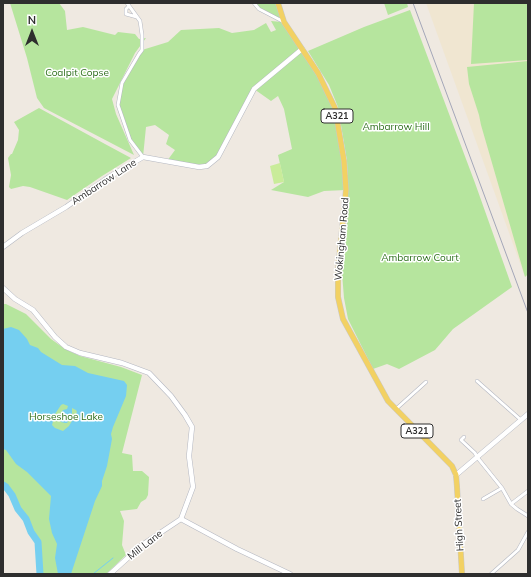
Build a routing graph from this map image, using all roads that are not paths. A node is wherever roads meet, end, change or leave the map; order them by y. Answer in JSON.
{"nodes":[{"id":1,"x":254,"y":3,"type":"edge"},
{"id":2,"x":278,"y":3,"type":"edge"},
{"id":3,"x":128,"y":4,"type":"edge"},
{"id":4,"x":138,"y":18,"type":"junction"},
{"id":5,"x":284,"y":22,"type":"junction"},
{"id":6,"x":302,"y":49,"type":"junction"},
{"id":7,"x":144,"y":157,"type":"junction"},
{"id":8,"x":3,"y":247,"type":"edge"},
{"id":9,"x":3,"y":288,"type":"edge"},
{"id":10,"x":426,"y":382,"type":"dead end"},
{"id":11,"x":477,"y":382,"type":"dead end"},
{"id":12,"x":395,"y":409,"type":"junction"},
{"id":13,"x":528,"y":414,"type":"edge"},
{"id":14,"x":520,"y":420,"type":"junction"},
{"id":15,"x":464,"y":437,"type":"dead end"},
{"id":16,"x":477,"y":457,"type":"junction"},
{"id":17,"x":452,"y":466,"type":"junction"},
{"id":18,"x":464,"y":468,"type":"junction"},
{"id":19,"x":456,"y":475,"type":"junction"},
{"id":20,"x":502,"y":488,"type":"junction"},
{"id":21,"x":528,"y":491,"type":"edge"},
{"id":22,"x":483,"y":499,"type":"dead end"},
{"id":23,"x":511,"y":504,"type":"junction"},
{"id":24,"x":528,"y":516,"type":"edge"},
{"id":25,"x":181,"y":519,"type":"junction"},
{"id":26,"x":528,"y":532,"type":"edge"},
{"id":27,"x":110,"y":574,"type":"edge"},
{"id":28,"x":290,"y":574,"type":"edge"},
{"id":29,"x":462,"y":574,"type":"edge"},
{"id":30,"x":491,"y":574,"type":"edge"}],
"edges":[{"from":1,"to":5,"type":"street"},
{"from":2,"to":5,"type":"main road","name":"Wokingham Road","number":"A321"},
{"from":3,"to":4,"type":"street"},
{"from":3,"to":4,"type":"street"},
{"from":4,"to":7,"type":"street"},
{"from":5,"to":6,"type":"main road","name":"Wokingham Road","number":"A321"},
{"from":6,"to":7,"type":"street","name":"Ambarrow Lane"},
{"from":6,"to":12,"type":"main road","name":"Wokingham Road","number":"A321"},
{"from":7,"to":8,"type":"street","name":"Ambarrow Lane"},
{"from":9,"to":25,"type":"street"},
{"from":10,"to":12,"type":"street"},
{"from":11,"to":14,"type":"street"},
{"from":12,"to":17,"type":"main road","name":"Wokingham Road","number":"A321"},
{"from":13,"to":14,"type":"street"},
{"from":14,"to":16,"type":"street"},
{"from":15,"to":16,"type":"street"},
{"from":16,"to":18,"type":"street"},
{"from":16,"to":20,"type":"street"},
{"from":17,"to":18,"type":"street"},
{"from":17,"to":19,"type":"main road","name":"Wokingham Road","number":"A321"},
{"from":18,"to":19,"type":"street"},
{"from":19,"to":29,"type":"main road","name":"High Street","number":"A321"},
{"from":20,"to":22,"type":"street"},
{"from":20,"to":23,"type":"street"},
{"from":21,"to":23,"type":"street"},
{"from":23,"to":24,"type":"street"},
{"from":25,"to":27,"type":"street","name":"Mill Lane"},
{"from":25,"to":28,"type":"street"},
{"from":26,"to":30,"type":"street"}]}
